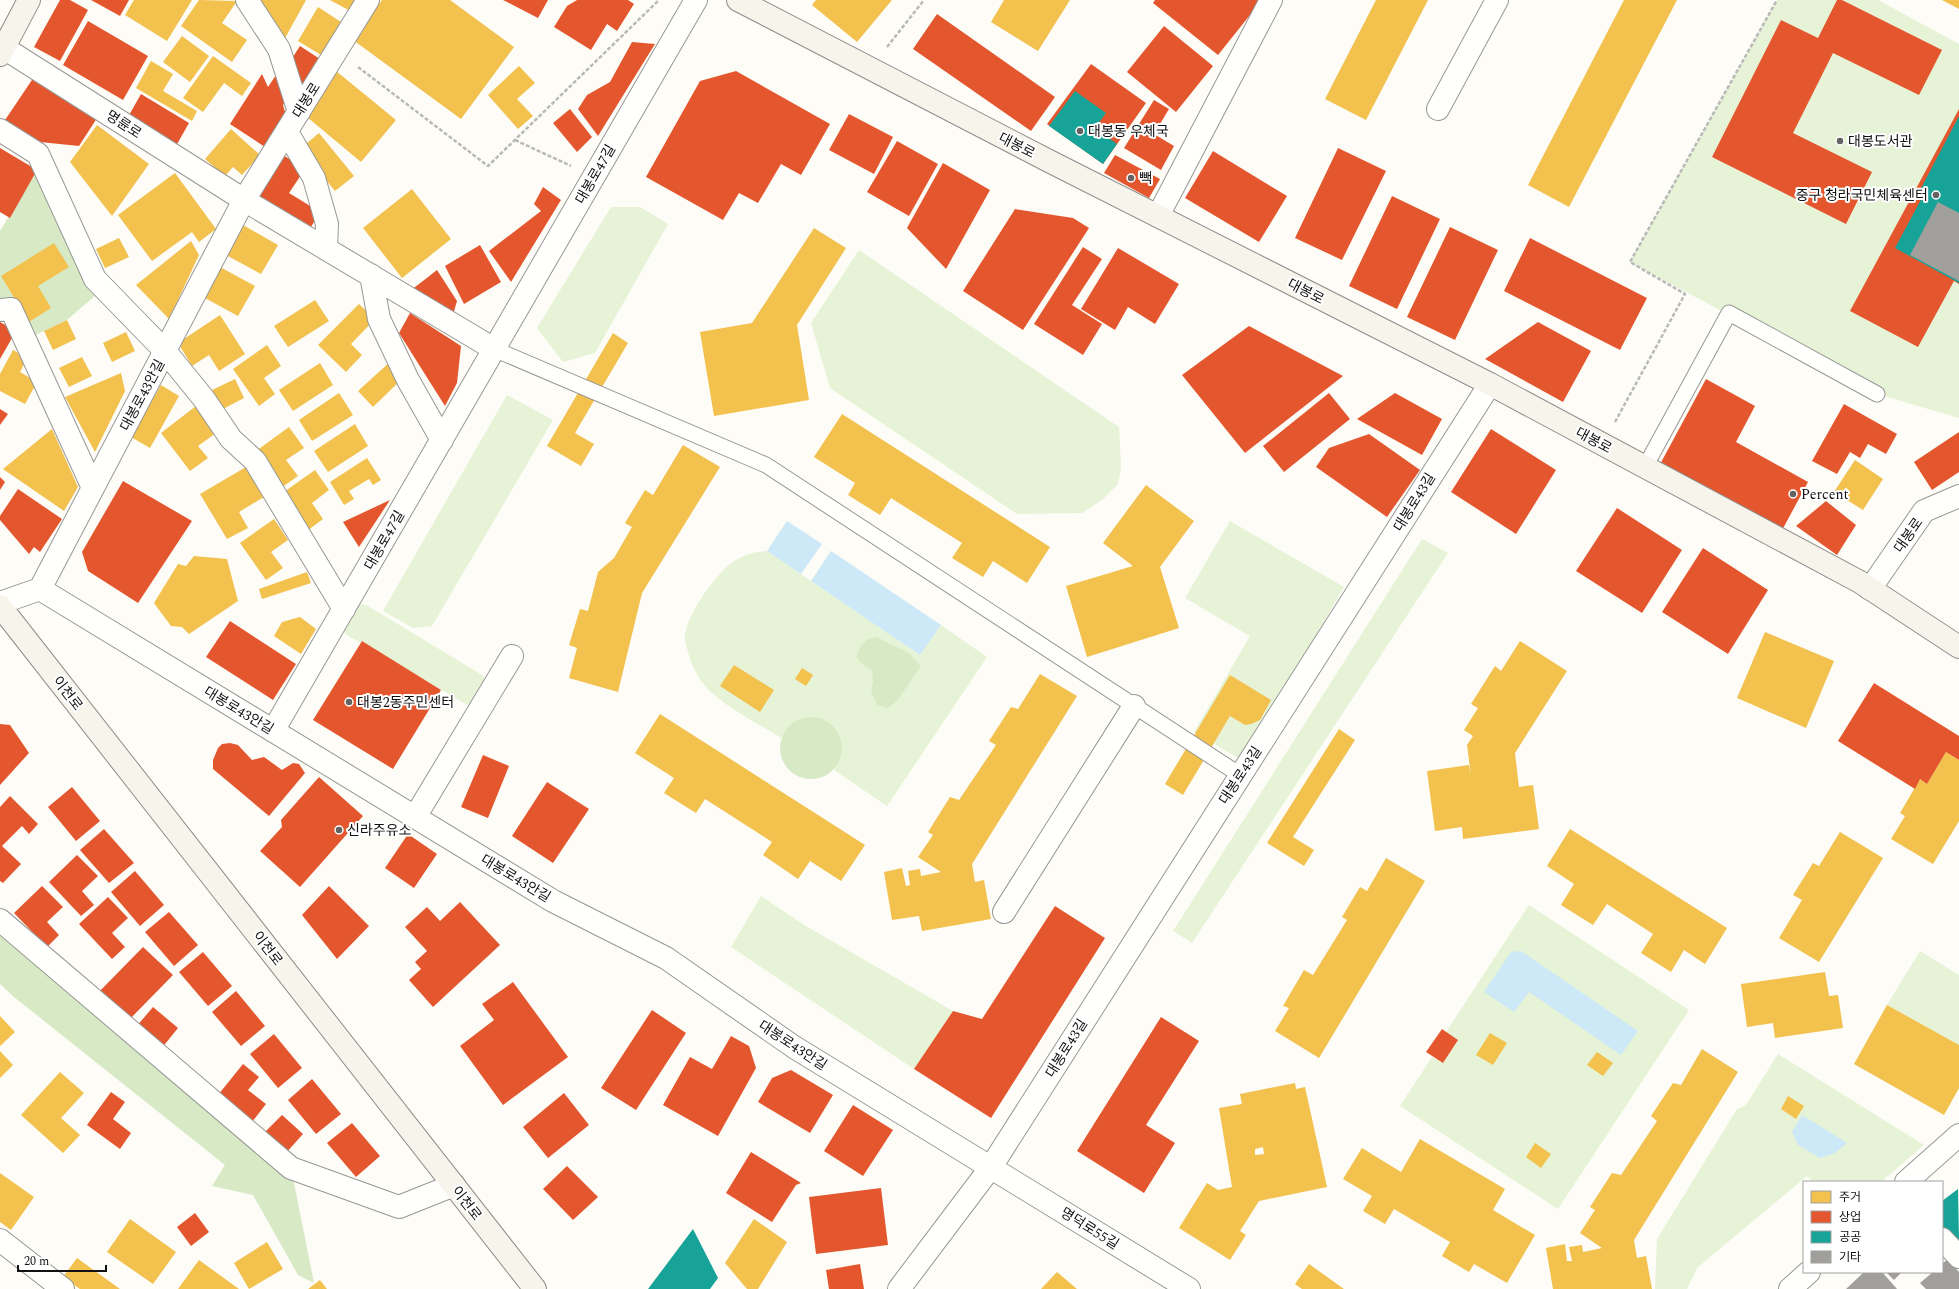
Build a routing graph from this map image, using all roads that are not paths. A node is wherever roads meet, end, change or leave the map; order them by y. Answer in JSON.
{"nodes":[{"id":1,"x":29,"y":0,"type":"edge"},
{"id":2,"x":247,"y":0,"type":"edge"},
{"id":3,"x":368,"y":0,"type":"edge"},
{"id":4,"x":696,"y":0,"type":"edge"},
{"id":5,"x":738,"y":0,"type":"edge"},
{"id":6,"x":1271,"y":0,"type":"edge"},
{"id":7,"x":1497,"y":0,"type":"edge"},
{"id":8,"x":2,"y":52,"type":"edge"},
{"id":9,"x":1438,"y":109,"type":"dead end"},
{"id":10,"x":299,"y":112,"type":"junction"},
{"id":11,"x":0,"y":130,"type":"edge"},
{"id":12,"x":287,"y":132,"type":"junction"},
{"id":13,"x":244,"y":200,"type":"junction"},
{"id":14,"x":1158,"y":216,"type":"junction"},
{"id":15,"x":326,"y":249,"type":"junction"},
{"id":16,"x":371,"y":275,"type":"junction"},
{"id":17,"x":0,"y":310,"type":"edge"},
{"id":18,"x":494,"y":349,"type":"junction"},
{"id":19,"x":165,"y":351,"type":"junction"},
{"id":20,"x":1490,"y":384,"type":"junction"},
{"id":21,"x":1876,"y":394,"type":"dead end"},
{"id":22,"x":442,"y":440,"type":"junction"},
{"id":23,"x":1645,"y":467,"type":"junction"},
{"id":24,"x":93,"y":488,"type":"junction"},
{"id":25,"x":1957,"y":504,"type":"edge"},
{"id":26,"x":40,"y":589,"type":"junction"},
{"id":27,"x":1870,"y":589,"type":"junction"},
{"id":28,"x":0,"y":603,"type":"edge"},
{"id":29,"x":0,"y":606,"type":"edge"},
{"id":30,"x":344,"y":609,"type":"junction"},
{"id":31,"x":1959,"y":647,"type":"edge"},
{"id":32,"x":512,"y":656,"type":"dead end"},
{"id":33,"x":1134,"y":706,"type":"junction"},
{"id":34,"x":273,"y":731,"type":"junction"},
{"id":35,"x":1240,"y":775,"type":"junction"},
{"id":36,"x":415,"y":817,"type":"junction"},
{"id":37,"x":1004,"y":912,"type":"dead end"},
{"id":38,"x":0,"y":920,"type":"edge"},
{"id":39,"x":1953,"y":1140,"type":"edge"},
{"id":40,"x":991,"y":1167,"type":"junction"},
{"id":41,"x":1907,"y":1181,"type":"edge"},
{"id":42,"x":454,"y":1185,"type":"junction"},
{"id":43,"x":0,"y":1240,"type":"edge"},
{"id":44,"x":1943,"y":1240,"type":"edge"},
{"id":45,"x":1959,"y":1257,"type":"edge"},
{"id":46,"x":1808,"y":1273,"type":"edge"},
{"id":47,"x":63,"y":1289,"type":"edge"},
{"id":48,"x":535,"y":1289,"type":"edge"},
{"id":49,"x":899,"y":1289,"type":"edge"},
{"id":50,"x":1189,"y":1289,"type":"edge"},
{"id":51,"x":1790,"y":1289,"type":"edge"}],
"edges":[{"from":1,"to":8,"type":"street","name":"명륜로"},
{"from":2,"to":10,"type":"street"},
{"from":3,"to":10,"type":"street","name":"대봉로"},
{"from":4,"to":18,"type":"street","name":"대봉로47길"},
{"from":5,"to":14,"type":"street","name":"대봉로"},
{"from":6,"to":14,"type":"street"},
{"from":7,"to":9,"type":"street"},
{"from":8,"to":13,"type":"street","name":"명륜로"},
{"from":10,"to":12,"type":"street","name":"대봉로"},
{"from":11,"to":19,"type":"street"},
{"from":12,"to":13,"type":"street","name":"대봉로"},
{"from":12,"to":15,"type":"street"},
{"from":13,"to":15,"type":"street"},
{"from":13,"to":19,"type":"street","name":"대봉로43안길"},
{"from":14,"to":20,"type":"street","name":"대봉로"},
{"from":15,"to":16,"type":"street"},
{"from":16,"to":18,"type":"street"},
{"from":16,"to":22,"type":"street"},
{"from":17,"to":24,"type":"street"},
{"from":18,"to":22,"type":"street","name":"대봉로47길"},
{"from":18,"to":33,"type":"lane"},
{"from":19,"to":24,"type":"street","name":"대봉로43안길"},
{"from":19,"to":30,"type":"street"},
{"from":20,"to":23,"type":"street","name":"대봉로"},
{"from":20,"to":35,"type":"street","name":"대봉로43길"},
{"from":21,"to":23,"type":"lane"},
{"from":22,"to":30,"type":"street","name":"대봉로47길"},
{"from":23,"to":27,"type":"street","name":"대봉로"},
{"from":24,"to":26,"type":"street","name":"대봉로43안길"},
{"from":25,"to":27,"type":"street","name":"대봉로"},
{"from":26,"to":28,"type":"street"},
{"from":26,"to":34,"type":"street","name":"대봉로43안길"},
{"from":27,"to":31,"type":"street","name":"대봉로"},
{"from":29,"to":42,"type":"street","name":"이천로"},
{"from":30,"to":34,"type":"street","name":"대봉로47길"},
{"from":32,"to":36,"type":"street"},
{"from":33,"to":35,"type":"lane"},
{"from":33,"to":37,"type":"street"},
{"from":34,"to":36,"type":"street","name":"대봉로43안길"},
{"from":35,"to":40,"type":"street","name":"대봉로43길"},
{"from":36,"to":40,"type":"street","name":"대봉로43안길"},
{"from":38,"to":42,"type":"street"},
{"from":39,"to":41,"type":"street"},
{"from":40,"to":49,"type":"street","name":"대봉로43길"},
{"from":40,"to":50,"type":"street","name":"명덕로55길"},
{"from":42,"to":48,"type":"street","name":"이천로"},
{"from":43,"to":47,"type":"street"},
{"from":44,"to":45,"type":"street"},
{"from":46,"to":51,"type":"street"}]}
